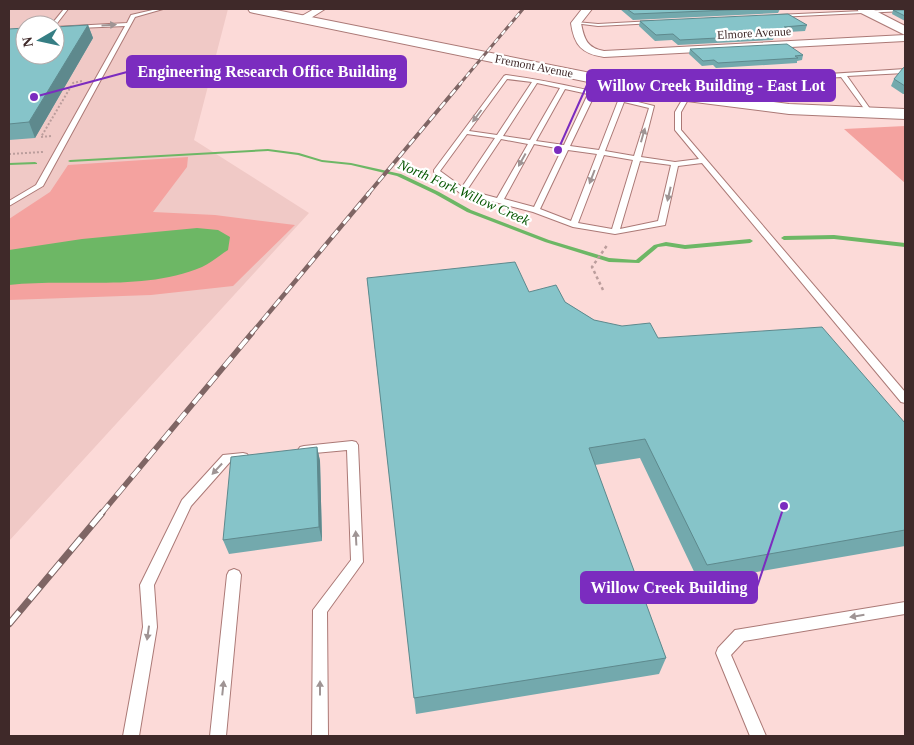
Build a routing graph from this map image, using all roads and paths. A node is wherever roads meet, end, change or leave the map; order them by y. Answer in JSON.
{"nodes":[{"id":1,"x":137,"y":9,"type":"edge"},
{"id":2,"x":161,"y":9,"type":"edge"},
{"id":3,"x":254,"y":9,"type":"edge"},
{"id":4,"x":279,"y":9,"type":"edge"},
{"id":5,"x":587,"y":9,"type":"edge"},
{"id":6,"x":866,"y":10,"type":"edge"},
{"id":7,"x":905,"y":10,"type":"edge"},
{"id":8,"x":312,"y":14,"type":"edge"},
{"id":9,"x":132,"y":16,"type":"junction"},
{"id":10,"x":767,"y":17,"type":"edge"},
{"id":11,"x":658,"y":22,"type":"edge"},
{"id":12,"x":576,"y":23,"type":"junction"},
{"id":13,"x":128,"y":24,"type":"junction"},
{"id":14,"x":65,"y":26,"type":"edge"},
{"id":15,"x":905,"y":32,"type":"edge"},
{"id":16,"x":905,"y":38,"type":"edge"},
{"id":17,"x":905,"y":71,"type":"edge"},
{"id":18,"x":843,"y":75,"type":"junction"},
{"id":19,"x":84,"y":80,"type":"dead end"},
{"id":20,"x":536,"y":81,"type":"junction"},
{"id":21,"x":722,"y":83,"type":"dead end"},
{"id":22,"x":563,"y":87,"type":"junction"},
{"id":23,"x":592,"y":93,"type":"junction"},
{"id":24,"x":690,"y":93,"type":"junction"},
{"id":25,"x":622,"y":99,"type":"junction"},
{"id":26,"x":905,"y":106,"type":"edge"},
{"id":27,"x":866,"y":109,"type":"junction"},
{"id":28,"x":905,"y":114,"type":"edge"},
{"id":29,"x":465,"y":132,"type":"junction"},
{"id":30,"x":498,"y":138,"type":"junction"},
{"id":31,"x":50,"y":143,"type":"dead end"},
{"id":32,"x":532,"y":143,"type":"junction"},
{"id":33,"x":566,"y":148,"type":"junction"},
{"id":34,"x":46,"y":150,"type":"dead end"},
{"id":35,"x":601,"y":153,"type":"junction"},
{"id":36,"x":9,"y":154,"type":"edge"},
{"id":37,"x":637,"y":158,"type":"junction"},
{"id":38,"x":703,"y":161,"type":"junction"},
{"id":39,"x":675,"y":164,"type":"junction"},
{"id":40,"x":463,"y":190,"type":"junction"},
{"id":41,"x":500,"y":201,"type":"junction"},
{"id":42,"x":9,"y":204,"type":"edge"},
{"id":43,"x":536,"y":210,"type":"junction"},
{"id":44,"x":573,"y":225,"type":"junction"},
{"id":45,"x":616,"y":232,"type":"junction"},
{"id":46,"x":605,"y":248,"type":"dead end"},
{"id":47,"x":603,"y":290,"type":"dead end"},
{"id":48,"x":905,"y":399,"type":"edge"},
{"id":49,"x":294,"y":451,"type":"edge"},
{"id":50,"x":256,"y":455,"type":"edge"},
{"id":51,"x":234,"y":575,"type":"dead end"},
{"id":52,"x":905,"y":608,"type":"edge"},
{"id":53,"x":131,"y":736,"type":"edge"},
{"id":54,"x":218,"y":736,"type":"edge"},
{"id":55,"x":320,"y":736,"type":"edge"},
{"id":56,"x":758,"y":736,"type":"edge"}],
"edges":[{"from":1,"to":9,"type":"lane"},
{"from":2,"to":9,"type":"lane"},
{"from":3,"to":8,"type":"street","name":"Fremont Avenue"},
{"from":4,"to":8,"type":"street","name":"Fremont Avenue"},
{"from":5,"to":12,"type":"street"},
{"from":6,"to":7,"type":"lane"},
{"from":6,"to":10,"type":"lane"},
{"from":6,"to":15,"type":"street"},
{"from":8,"to":24,"type":"street","name":"Fremont Avenue"},
{"from":9,"to":13,"type":"lane"},
{"from":11,"to":12,"type":"lane"},
{"from":12,"to":16,"type":"street","name":"Elmore Avenue"},
{"from":14,"to":13,"type":"lane","one_way":true},
{"from":13,"to":42,"type":"lane"},
{"from":17,"to":18,"type":"lane"},
{"from":18,"to":21,"type":"lane"},
{"from":18,"to":27,"type":"lane"},
{"from":19,"to":31,"type":"path"},
{"from":20,"to":22,"type":"lane"},
{"from":20,"to":29,"type":"lane","one_way":true},
{"from":20,"to":30,"type":"lane"},
{"from":22,"to":23,"type":"lane"},
{"from":22,"to":32,"type":"lane"},
{"from":23,"to":25,"type":"lane"},
{"from":23,"to":33,"type":"lane"},
{"from":24,"to":27,"type":"street","name":"Fremont Avenue"},
{"from":24,"to":38,"type":"lane"},
{"from":25,"to":35,"type":"lane"},
{"from":37,"to":25,"type":"lane","one_way":true},
{"from":26,"to":27,"type":"street","name":"Fremont Avenue"},
{"from":27,"to":28,"type":"street","name":"Fremont Avenue"},
{"from":29,"to":30,"type":"lane"},
{"from":29,"to":40,"type":"lane"},
{"from":30,"to":32,"type":"lane"},
{"from":30,"to":40,"type":"lane"},
{"from":32,"to":33,"type":"lane"},
{"from":32,"to":41,"type":"lane","one_way":true},
{"from":33,"to":35,"type":"lane"},
{"from":33,"to":43,"type":"lane"},
{"from":34,"to":36,"type":"path"},
{"from":35,"to":37,"type":"lane"},
{"from":35,"to":44,"type":"lane","one_way":true},
{"from":37,"to":39,"type":"lane"},
{"from":37,"to":45,"type":"lane"},
{"from":38,"to":39,"type":"lane"},
{"from":38,"to":48,"type":"lane"},
{"from":39,"to":45,"type":"lane","one_way":true},
{"from":40,"to":41,"type":"lane"},
{"from":41,"to":43,"type":"lane"},
{"from":43,"to":44,"type":"lane"},
{"from":44,"to":45,"type":"lane"},
{"from":46,"to":47,"type":"path"},
{"from":55,"to":49,"type":"lane","one_way":true},
{"from":50,"to":53,"type":"lane","one_way":true},
{"from":54,"to":51,"type":"lane","one_way":true},
{"from":52,"to":56,"type":"lane","one_way":true}]}
